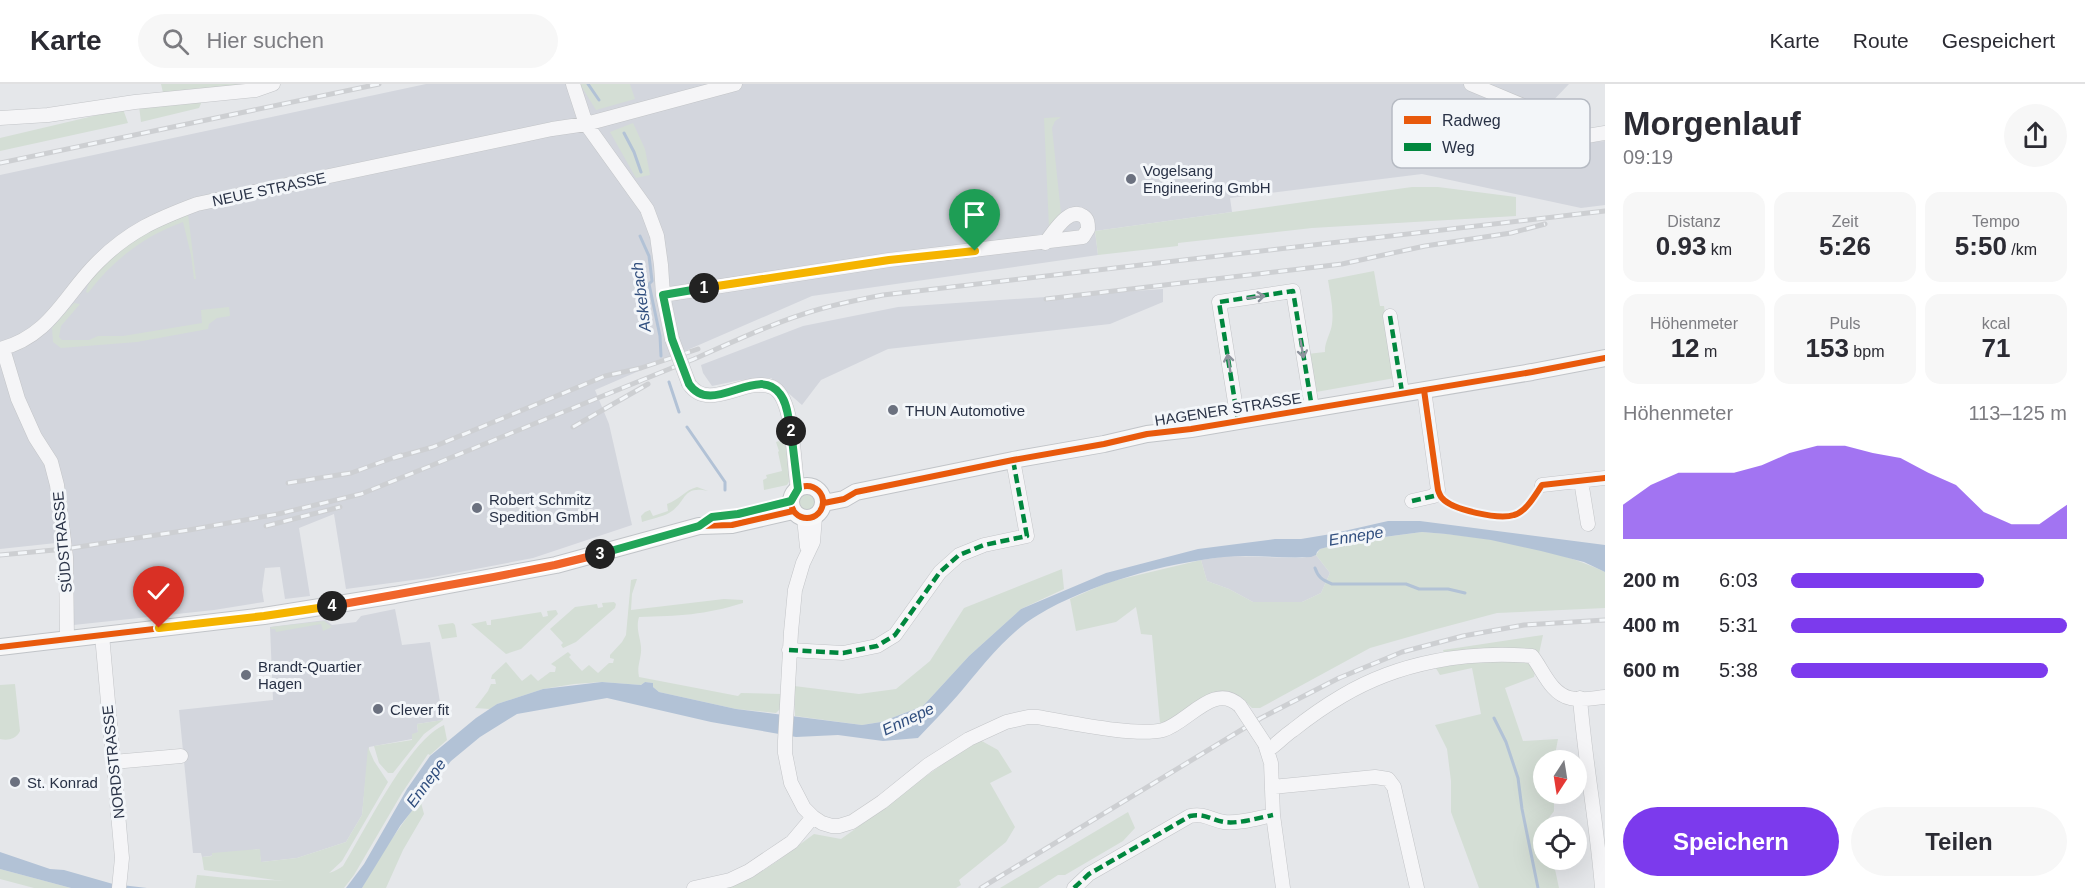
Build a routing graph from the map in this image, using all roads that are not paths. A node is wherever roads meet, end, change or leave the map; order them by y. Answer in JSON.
{"nodes":[{"id":1,"x":273,"y":84,"type":"edge"},
{"id":2,"x":573,"y":84,"type":"edge"},
{"id":3,"x":735,"y":84,"type":"edge"},
{"id":4,"x":1471,"y":84,"type":"edge"},
{"id":5,"x":1507,"y":99,"type":"edge"},
{"id":6,"x":0,"y":118,"type":"edge"},
{"id":7,"x":586,"y":124,"type":"junction"},
{"id":8,"x":1605,"y":133,"type":"edge"},
{"id":9,"x":1590,"y":135,"type":"edge"},
{"id":10,"x":1045,"y":243,"type":"dead end"},
{"id":11,"x":663,"y":295,"type":"junction"},
{"id":12,"x":1390,"y":316,"type":"dead end"},
{"id":13,"x":1,"y":349,"type":"edge"},
{"id":14,"x":1605,"y":358,"type":"edge"},
{"id":15,"x":1424,"y":390,"type":"junction"},
{"id":16,"x":1402,"y":393,"type":"junction"},
{"id":17,"x":1312,"y":408,"type":"junction"},
{"id":18,"x":1238,"y":421,"type":"junction"},
{"id":19,"x":1013,"y":460,"type":"junction"},
{"id":20,"x":1605,"y":478,"type":"edge"},
{"id":21,"x":1581,"y":481,"type":"junction"},
{"id":22,"x":1542,"y":485,"type":"dead end"},
{"id":23,"x":1412,"y":501,"type":"dead end"},
{"id":24,"x":806,"y":502,"type":"junction"},
{"id":25,"x":1588,"y":524,"type":"dead end"},
{"id":26,"x":102,"y":635,"type":"junction"},
{"id":27,"x":67,"y":639,"type":"junction"},
{"id":28,"x":0,"y":647,"type":"edge"},
{"id":29,"x":789,"y":650,"type":"junction"},
{"id":30,"x":1580,"y":698,"type":"junction"},
{"id":31,"x":1605,"y":698,"type":"edge"},
{"id":32,"x":1267,"y":747,"type":"junction"},
{"id":33,"x":181,"y":756,"type":"dead end"},
{"id":34,"x":113,"y":762,"type":"junction"},
{"id":35,"x":1272,"y":787,"type":"junction"},
{"id":36,"x":1273,"y":815,"type":"junction"},
{"id":37,"x":813,"y":817,"type":"junction"},
{"id":38,"x":120,"y":888,"type":"edge"},
{"id":39,"x":694,"y":888,"type":"edge"},
{"id":40,"x":1074,"y":888,"type":"edge"},
{"id":41,"x":1283,"y":888,"type":"edge"},
{"id":42,"x":1418,"y":888,"type":"edge"},
{"id":43,"x":1602,"y":888,"type":"edge"}],
"edges":[{"from":1,"to":6,"type":"street"},
{"from":2,"to":7,"type":"street"},
{"from":3,"to":7,"type":"street","name":"NEUE STRASSE"},
{"from":4,"to":5,"type":"street"},
{"from":7,"to":11,"type":"street"},
{"from":7,"to":13,"type":"street","name":"NEUE STRASSE"},
{"from":8,"to":9,"type":"street"},
{"from":10,"to":11,"type":"street"},
{"from":11,"to":24,"type":"street","bridge":true},
{"from":12,"to":16,"type":"street"},
{"from":13,"to":27,"type":"street","name":"SÜDSTRASSE"},
{"from":14,"to":15,"type":"main road","name":"HAGENER STRASSE"},
{"from":15,"to":16,"type":"main road","name":"HAGENER STRASSE"},
{"from":15,"to":23,"type":"street"},
{"from":16,"to":17,"type":"main road","name":"HAGENER STRASSE"},
{"from":17,"to":18,"type":"main road","name":"HAGENER STRASSE"},
{"from":18,"to":17,"type":"street","one_way":true},
{"from":18,"to":19,"type":"main road","name":"HAGENER STRASSE"},
{"from":19,"to":24,"type":"main road","name":"HAGENER STRASSE"},
{"from":19,"to":29,"type":"street"},
{"from":20,"to":21,"type":"street"},
{"from":21,"to":22,"type":"street"},
{"from":21,"to":25,"type":"street"},
{"from":24,"to":26,"type":"main road","name":"HAGENER STRASSE"},
{"from":24,"to":29,"type":"street"},
{"from":26,"to":27,"type":"main road","name":"HAGENER STRASSE"},
{"from":26,"to":34,"type":"street","name":"NORDSTRASSE"},
{"from":27,"to":28,"type":"main road","name":"HAGENER STRASSE"},
{"from":29,"to":37,"type":"street"},
{"from":30,"to":31,"type":"street"},
{"from":30,"to":32,"type":"street"},
{"from":30,"to":43,"type":"street"},
{"from":32,"to":35,"type":"street"},
{"from":32,"to":37,"type":"street","bridge":true},
{"from":33,"to":34,"type":"street"},
{"from":34,"to":38,"type":"street","name":"NORDSTRASSE"},
{"from":35,"to":36,"type":"street"},
{"from":35,"to":42,"type":"street"},
{"from":36,"to":40,"type":"street"},
{"from":36,"to":41,"type":"street"},
{"from":37,"to":39,"type":"street"}]}
